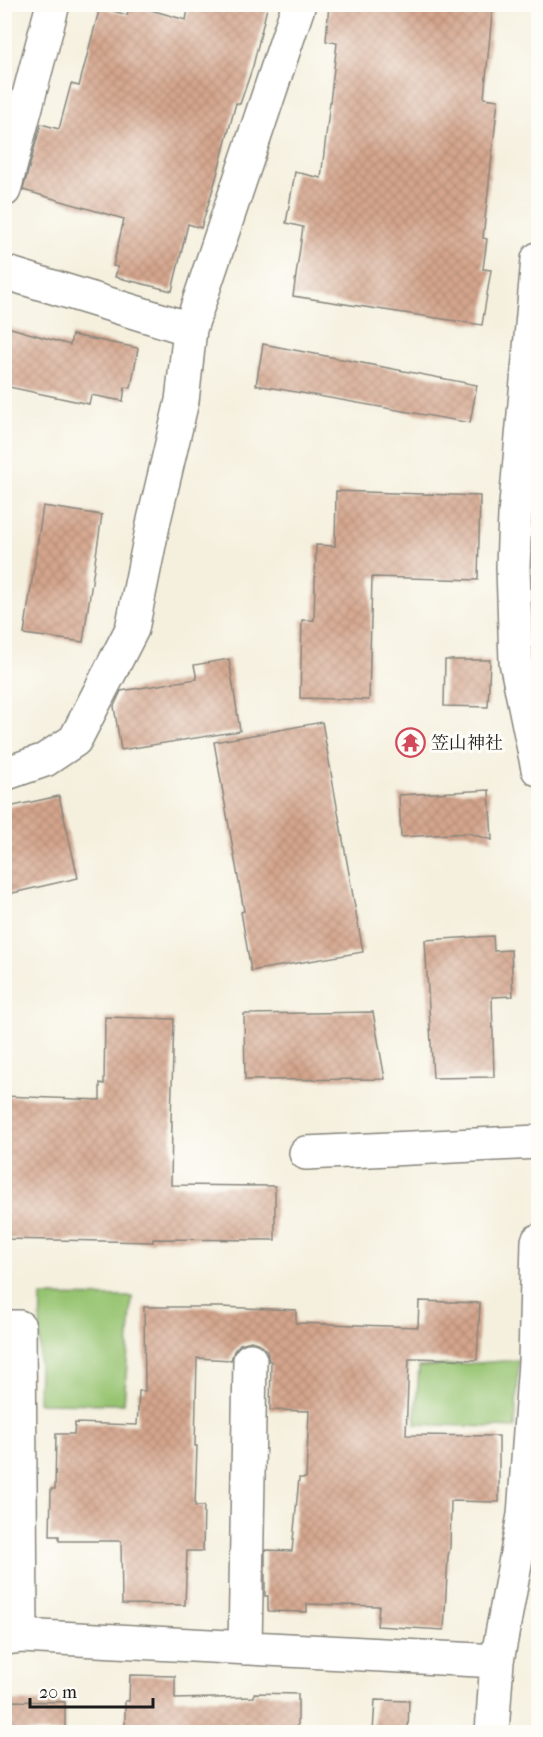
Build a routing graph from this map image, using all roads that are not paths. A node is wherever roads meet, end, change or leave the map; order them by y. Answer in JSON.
{"nodes":[{"id":1,"x":53,"y":4,"type":"edge"},
{"id":2,"x":299,"y":4,"type":"edge"},
{"id":3,"x":4,"y":190,"type":"edge"},
{"id":4,"x":538,"y":259,"type":"edge"},
{"id":5,"x":4,"y":272,"type":"edge"},
{"id":6,"x":190,"y":329,"type":"junction"},
{"id":7,"x":526,"y":566,"type":"edge"},
{"id":8,"x":538,"y":769,"type":"edge"},
{"id":9,"x":4,"y":774,"type":"edge"},
{"id":10,"x":538,"y":1142,"type":"edge"},
{"id":11,"x":306,"y":1153,"type":"dead end"},
{"id":12,"x":538,"y":1241,"type":"edge"},
{"id":13,"x":4,"y":1327,"type":"edge"},
{"id":14,"x":250,"y":1360,"type":"dead end"},
{"id":15,"x":13,"y":1637,"type":"edge"},
{"id":16,"x":245,"y":1648,"type":"junction"},
{"id":17,"x":496,"y":1660,"type":"junction"},
{"id":18,"x":492,"y":1732,"type":"edge"}],
"edges":[{"from":1,"to":3,"type":"street"},
{"from":2,"to":6,"type":"street"},
{"from":4,"to":7,"type":"street"},
{"from":5,"to":6,"type":"street"},
{"from":6,"to":9,"type":"street"},
{"from":7,"to":8,"type":"street"},
{"from":10,"to":11,"type":"street"},
{"from":12,"to":17,"type":"street"},
{"from":13,"to":15,"type":"street"},
{"from":14,"to":16,"type":"street"},
{"from":15,"to":16,"type":"street"},
{"from":16,"to":17,"type":"street"},
{"from":17,"to":18,"type":"street"}]}
